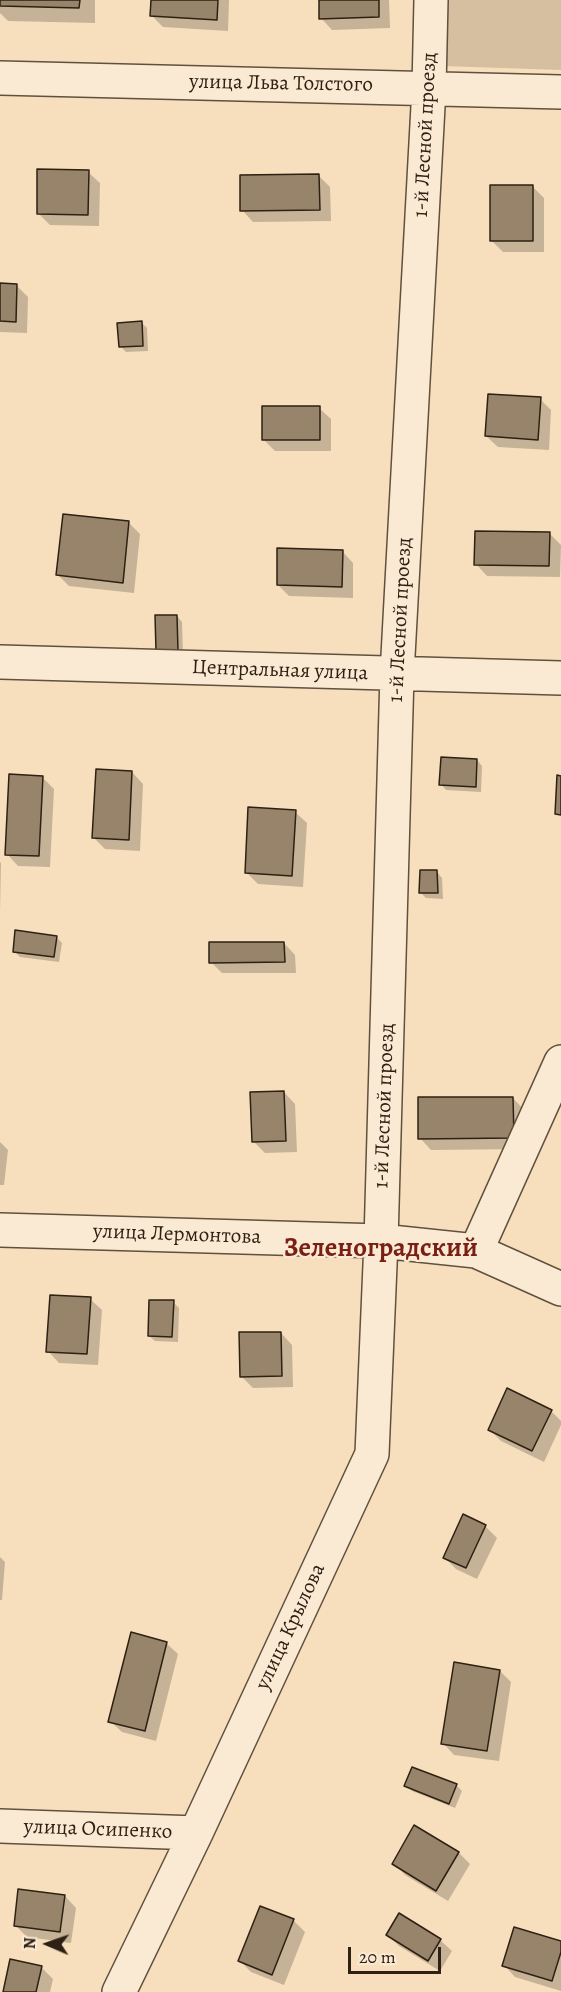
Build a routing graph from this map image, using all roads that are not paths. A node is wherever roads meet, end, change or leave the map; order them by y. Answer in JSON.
{"nodes":[{"id":1,"x":431,"y":0,"type":"edge"},
{"id":2,"x":0,"y":78,"type":"edge"},
{"id":3,"x":429,"y":88,"type":"junction"},
{"id":4,"x":561,"y":92,"type":"edge"},
{"id":5,"x":0,"y":662,"type":"edge"},
{"id":6,"x":397,"y":674,"type":"junction"},
{"id":7,"x":561,"y":678,"type":"edge"},
{"id":8,"x":561,"y":1062,"type":"edge"},
{"id":9,"x":0,"y":1230,"type":"edge"},
{"id":10,"x":381,"y":1241,"type":"junction"},
{"id":11,"x":476,"y":1251,"type":"junction"},
{"id":12,"x":561,"y":1289,"type":"edge"},
{"id":13,"x":0,"y":1826,"type":"edge"},
{"id":14,"x":196,"y":1833,"type":"junction"},
{"id":15,"x":119,"y":1992,"type":"edge"}],
"edges":[{"from":1,"to":3,"type":"street","name":"1-й Лесной проезд"},
{"from":2,"to":3,"type":"street","name":"улица Льва Толстого"},
{"from":3,"to":4,"type":"street","name":"улица Льва Толстого"},
{"from":3,"to":6,"type":"street","name":"1-й Лесной проезд"},
{"from":5,"to":6,"type":"street","name":"Центральная улица"},
{"from":6,"to":7,"type":"street","name":"Центральная улица"},
{"from":6,"to":10,"type":"street","name":"1-й Лесной проезд"},
{"from":8,"to":11,"type":"street"},
{"from":9,"to":10,"type":"street","name":"улица Лермонтова"},
{"from":10,"to":11,"type":"street","name":"улица Лермонтова"},
{"from":10,"to":14,"type":"street","name":"улица Крылова"},
{"from":11,"to":12,"type":"street","name":"улица Лермонтова"},
{"from":13,"to":14,"type":"street","name":"улица Осипенко"},
{"from":14,"to":15,"type":"street","name":"улица Крылова"}]}
